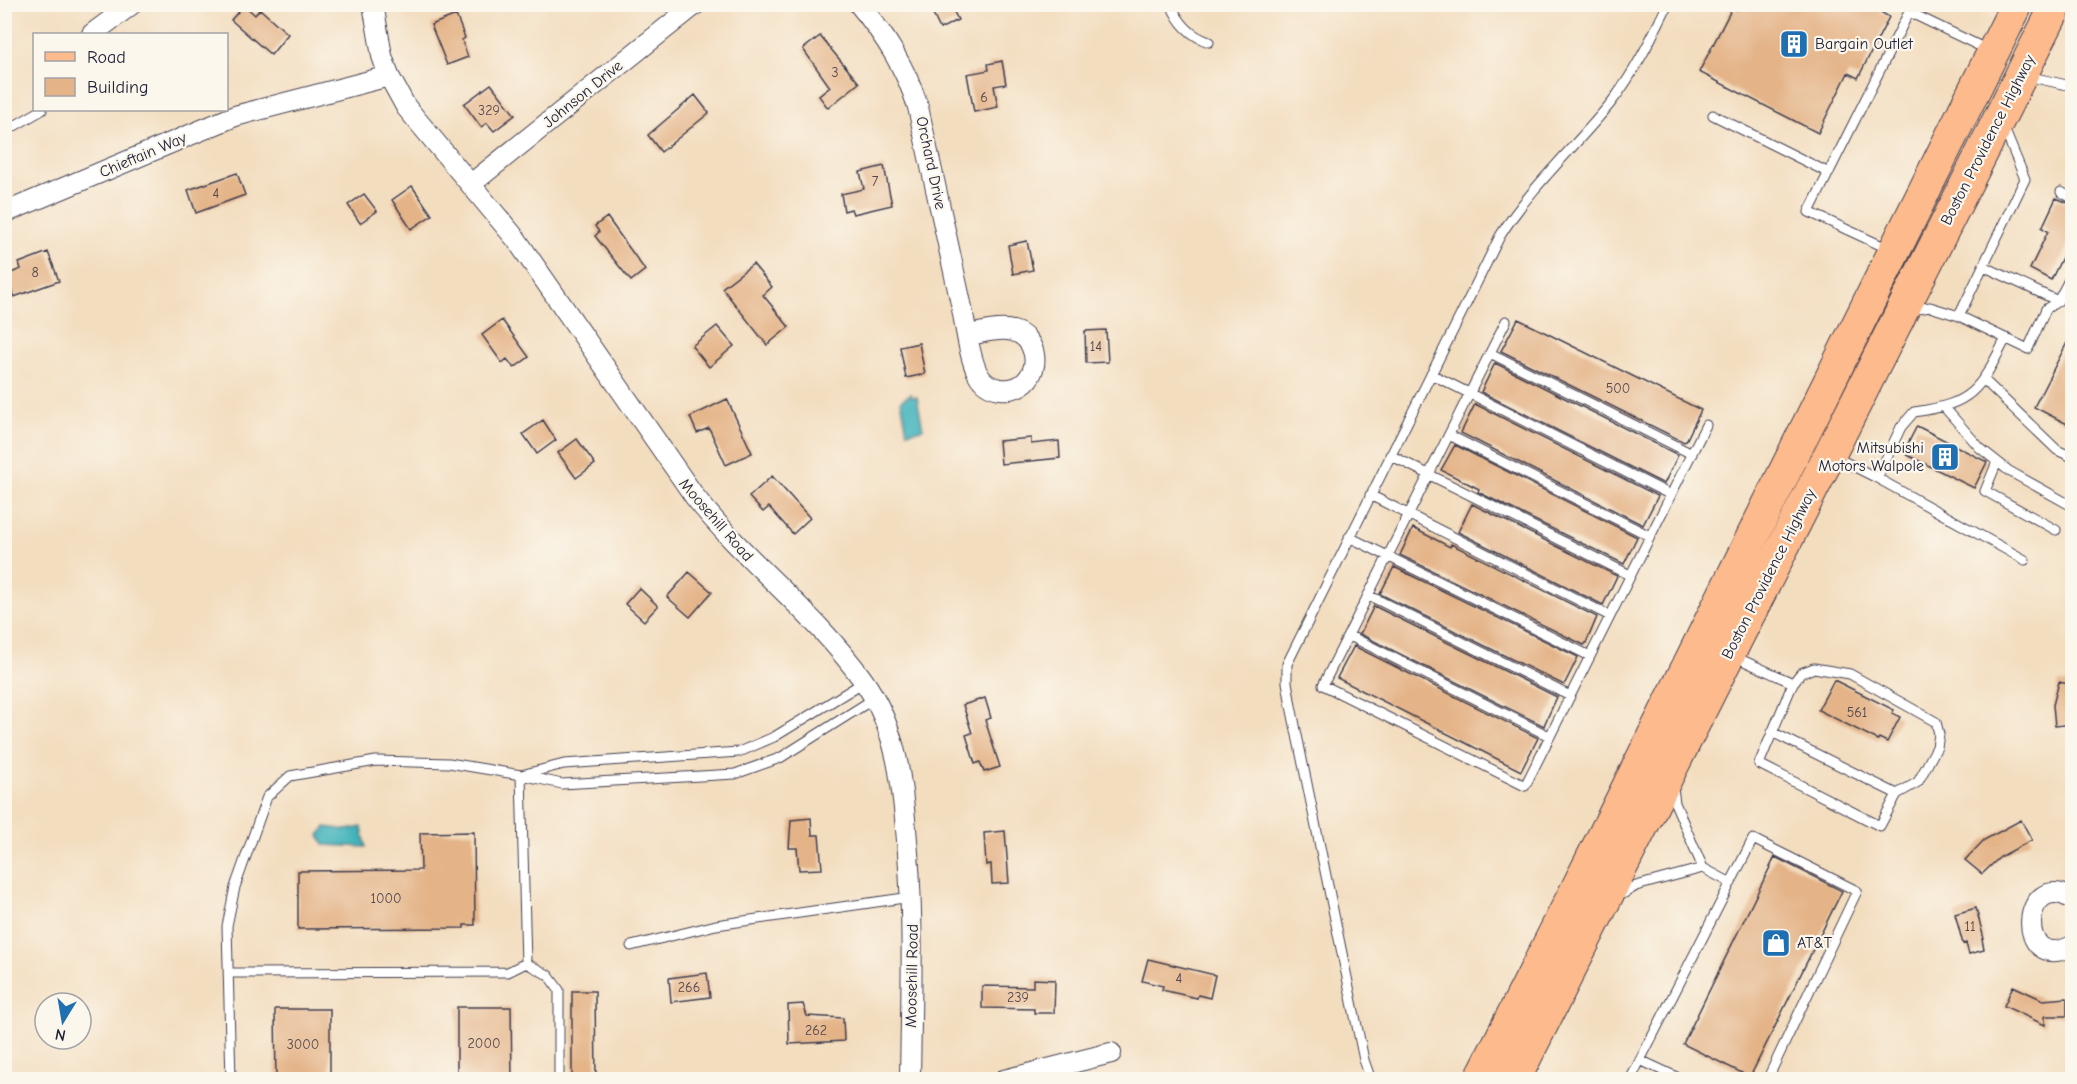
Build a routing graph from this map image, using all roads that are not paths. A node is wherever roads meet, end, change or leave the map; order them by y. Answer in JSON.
{"nodes":[{"id":1,"x":132,"y":4,"type":"edge"},
{"id":2,"x":373,"y":4,"type":"edge"},
{"id":3,"x":696,"y":4,"type":"edge"},
{"id":4,"x":860,"y":4,"type":"edge"},
{"id":5,"x":1171,"y":4,"type":"edge"},
{"id":6,"x":1668,"y":4,"type":"edge"},
{"id":7,"x":2017,"y":4,"type":"edge"},
{"id":8,"x":2057,"y":4,"type":"edge"},
{"id":9,"x":93,"y":33,"type":"edge"},
{"id":10,"x":1209,"y":42,"type":"dead end"},
{"id":11,"x":1993,"y":52,"type":"junction"},
{"id":12,"x":2021,"y":75,"type":"junction"},
{"id":13,"x":389,"y":76,"type":"junction"},
{"id":14,"x":2072,"y":86,"type":"edge"},
{"id":15,"x":40,"y":111,"type":"edge"},
{"id":16,"x":1713,"y":115,"type":"dead end"},
{"id":17,"x":2000,"y":117,"type":"junction"},
{"id":18,"x":4,"y":132,"type":"edge"},
{"id":19,"x":1829,"y":173,"type":"junction"},
{"id":20,"x":471,"y":184,"type":"junction"},
{"id":21,"x":2061,"y":192,"type":"dead end"},
{"id":22,"x":2073,"y":198,"type":"edge"},
{"id":23,"x":4,"y":213,"type":"edge"},
{"id":24,"x":1895,"y":251,"type":"junction"},
{"id":25,"x":1983,"y":266,"type":"junction"},
{"id":26,"x":2073,"y":274,"type":"edge"},
{"id":27,"x":2058,"y":301,"type":"junction"},
{"id":28,"x":1900,"y":313,"type":"junction"},
{"id":29,"x":1959,"y":316,"type":"junction"},
{"id":30,"x":1506,"y":321,"type":"dead end"},
{"id":31,"x":968,"y":335,"type":"dead end"},
{"id":32,"x":2006,"y":338,"type":"junction"},
{"id":33,"x":1490,"y":353,"type":"junction"},
{"id":34,"x":1431,"y":374,"type":"junction"},
{"id":35,"x":1984,"y":380,"type":"junction"},
{"id":36,"x":1469,"y":394,"type":"junction"},
{"id":37,"x":1945,"y":408,"type":"junction"},
{"id":38,"x":1706,"y":425,"type":"dead end"},
{"id":39,"x":1449,"y":435,"type":"junction"},
{"id":40,"x":1829,"y":453,"type":"junction"},
{"id":41,"x":1692,"y":454,"type":"junction"},
{"id":42,"x":1390,"y":456,"type":"junction"},
{"id":43,"x":2073,"y":457,"type":"edge"},
{"id":44,"x":1997,"y":462,"type":"junction"},
{"id":45,"x":1429,"y":474,"type":"junction"},
{"id":46,"x":1877,"y":478,"type":"junction"},
{"id":47,"x":1370,"y":495,"type":"junction"},
{"id":48,"x":1671,"y":495,"type":"junction"},
{"id":49,"x":2073,"y":506,"type":"edge"},
{"id":50,"x":1408,"y":515,"type":"junction"},
{"id":51,"x":2056,"y":530,"type":"dead end"},
{"id":52,"x":1650,"y":536,"type":"junction"},
{"id":53,"x":1349,"y":537,"type":"junction"},
{"id":54,"x":1388,"y":556,"type":"junction"},
{"id":55,"x":2025,"y":560,"type":"dead end"},
{"id":56,"x":1630,"y":576,"type":"junction"},
{"id":57,"x":1368,"y":595,"type":"junction"},
{"id":58,"x":1610,"y":616,"type":"junction"},
{"id":59,"x":1348,"y":635,"type":"junction"},
{"id":60,"x":1729,"y":654,"type":"junction"},
{"id":61,"x":1590,"y":656,"type":"junction"},
{"id":62,"x":864,"y":682,"type":"junction"},
{"id":63,"x":1793,"y":683,"type":"junction"},
{"id":64,"x":1570,"y":696,"type":"junction"},
{"id":65,"x":875,"y":698,"type":"junction"},
{"id":66,"x":1772,"y":732,"type":"junction"},
{"id":67,"x":1550,"y":736,"type":"junction"},
{"id":68,"x":1670,"y":771,"type":"junction"},
{"id":69,"x":521,"y":774,"type":"junction"},
{"id":70,"x":1897,"y":794,"type":"junction"},
{"id":71,"x":1703,"y":868,"type":"junction"},
{"id":72,"x":1731,"y":883,"type":"junction"},
{"id":73,"x":911,"y":897,"type":"junction"},
{"id":74,"x":2073,"y":899,"type":"edge"},
{"id":75,"x":1604,"y":904,"type":"junction"},
{"id":76,"x":631,"y":946,"type":"dead end"},
{"id":77,"x":2073,"y":946,"type":"edge"},
{"id":78,"x":526,"y":963,"type":"junction"},
{"id":79,"x":230,"y":972,"type":"junction"},
{"id":80,"x":1111,"y":1053,"type":"dead end"},
{"id":81,"x":1640,"y":1059,"type":"junction"},
{"id":82,"x":1480,"y":1073,"type":"edge"},
{"id":83,"x":231,"y":1080,"type":"edge"},
{"id":84,"x":559,"y":1080,"type":"edge"},
{"id":85,"x":910,"y":1080,"type":"edge"},
{"id":86,"x":1004,"y":1080,"type":"edge"},
{"id":87,"x":1371,"y":1080,"type":"edge"},
{"id":88,"x":1514,"y":1080,"type":"edge"},
{"id":89,"x":1630,"y":1080,"type":"edge"},
{"id":90,"x":1683,"y":1080,"type":"edge"},
{"id":91,"x":1761,"y":1080,"type":"edge"}],
"edges":[{"from":1,"to":9,"type":"street"},
{"from":2,"to":13,"type":"street","name":"Moosehill Road"},
{"from":3,"to":20,"type":"street","name":"Johnson Drive"},
{"from":4,"to":31,"type":"street","name":"Orchard Drive"},
{"from":5,"to":10,"type":"lane"},
{"from":6,"to":34,"type":"lane"},
{"from":7,"to":11,"type":"main road","name":"Boston Providence Highway"},
{"from":8,"to":12,"type":"main road","name":"Boston Providence Highway"},
{"from":11,"to":19,"type":"lane"},
{"from":11,"to":24,"type":"main road","name":"Boston Providence Highway"},
{"from":12,"to":14,"type":"lane"},
{"from":12,"to":17,"type":"main road","name":"Boston Providence Highway"},
{"from":13,"to":20,"type":"street","name":"Moosehill Road"},
{"from":13,"to":23,"type":"street","name":"Chieftain Way"},
{"from":15,"to":18,"type":"lane"},
{"from":16,"to":19,"type":"lane"},
{"from":17,"to":25,"type":"lane"},
{"from":17,"to":28,"type":"main road","name":"Boston Providence Highway"},
{"from":19,"to":24,"type":"lane"},
{"from":20,"to":62,"type":"street","name":"Moosehill Road"},
{"from":21,"to":22,"type":"lane"},
{"from":24,"to":82,"type":"main road","name":"Boston Providence Highway"},
{"from":25,"to":27,"type":"lane"},
{"from":25,"to":29,"type":"lane"},
{"from":26,"to":27,"type":"lane"},
{"from":27,"to":32,"type":"lane"},
{"from":28,"to":29,"type":"lane"},
{"from":28,"to":40,"type":"main road","name":"Boston Providence Highway"},
{"from":29,"to":32,"type":"lane"},
{"from":30,"to":33,"type":"lane"},
{"from":32,"to":35,"type":"lane"},
{"from":33,"to":36,"type":"lane"},
{"from":33,"to":41,"type":"lane"},
{"from":34,"to":36,"type":"lane"},
{"from":34,"to":42,"type":"lane"},
{"from":35,"to":37,"type":"lane"},
{"from":35,"to":43,"type":"lane"},
{"from":36,"to":39,"type":"lane"},
{"from":36,"to":48,"type":"lane"},
{"from":37,"to":44,"type":"lane"},
{"from":37,"to":46,"type":"lane"},
{"from":38,"to":41,"type":"lane"},
{"from":39,"to":45,"type":"lane"},
{"from":39,"to":52,"type":"lane"},
{"from":40,"to":46,"type":"lane"},
{"from":40,"to":60,"type":"main road","name":"Boston Providence Highway"},
{"from":41,"to":48,"type":"lane"},
{"from":42,"to":45,"type":"lane"},
{"from":42,"to":47,"type":"lane"},
{"from":44,"to":49,"type":"lane"},
{"from":44,"to":51,"type":"lane"},
{"from":45,"to":50,"type":"lane"},
{"from":45,"to":56,"type":"lane"},
{"from":46,"to":55,"type":"lane"},
{"from":47,"to":50,"type":"lane"},
{"from":47,"to":53,"type":"lane"},
{"from":48,"to":52,"type":"lane"},
{"from":50,"to":54,"type":"lane"},
{"from":50,"to":58,"type":"lane"},
{"from":52,"to":56,"type":"lane"},
{"from":53,"to":54,"type":"lane"},
{"from":53,"to":87,"type":"lane"},
{"from":54,"to":57,"type":"lane"},
{"from":54,"to":61,"type":"lane"},
{"from":56,"to":58,"type":"lane"},
{"from":57,"to":59,"type":"lane"},
{"from":57,"to":64,"type":"lane"},
{"from":58,"to":61,"type":"lane"},
{"from":59,"to":67,"type":"lane"},
{"from":59,"to":67,"type":"lane"},
{"from":60,"to":63,"type":"lane"},
{"from":60,"to":68,"type":"main road","name":"Boston Providence Highway"},
{"from":61,"to":64,"type":"lane"},
{"from":62,"to":65,"type":"street","name":"Moosehill Road"},
{"from":62,"to":69,"type":"lane"},
{"from":63,"to":66,"type":"lane"},
{"from":63,"to":70,"type":"lane"},
{"from":64,"to":67,"type":"lane"},
{"from":65,"to":69,"type":"lane"},
{"from":65,"to":73,"type":"street","name":"Moosehill Road"},
{"from":66,"to":70,"type":"lane"},
{"from":66,"to":70,"type":"lane"},
{"from":68,"to":71,"type":"lane"},
{"from":68,"to":75,"type":"main road","name":"Boston Providence Highway"},
{"from":69,"to":78,"type":"lane"},
{"from":69,"to":79,"type":"lane"},
{"from":71,"to":72,"type":"lane"},
{"from":71,"to":75,"type":"lane"},
{"from":72,"to":81,"type":"lane"},
{"from":72,"to":91,"type":"lane"},
{"from":73,"to":76,"type":"lane"},
{"from":73,"to":85,"type":"street","name":"Moosehill Road"},
{"from":74,"to":77,"type":"street"},
{"from":75,"to":88,"type":"main road","name":"Boston Providence Highway"},
{"from":78,"to":79,"type":"lane"},
{"from":78,"to":84,"type":"lane"},
{"from":79,"to":83,"type":"lane"},
{"from":80,"to":86,"type":"street"},
{"from":81,"to":89,"type":"lane"},
{"from":81,"to":90,"type":"lane"}]}
